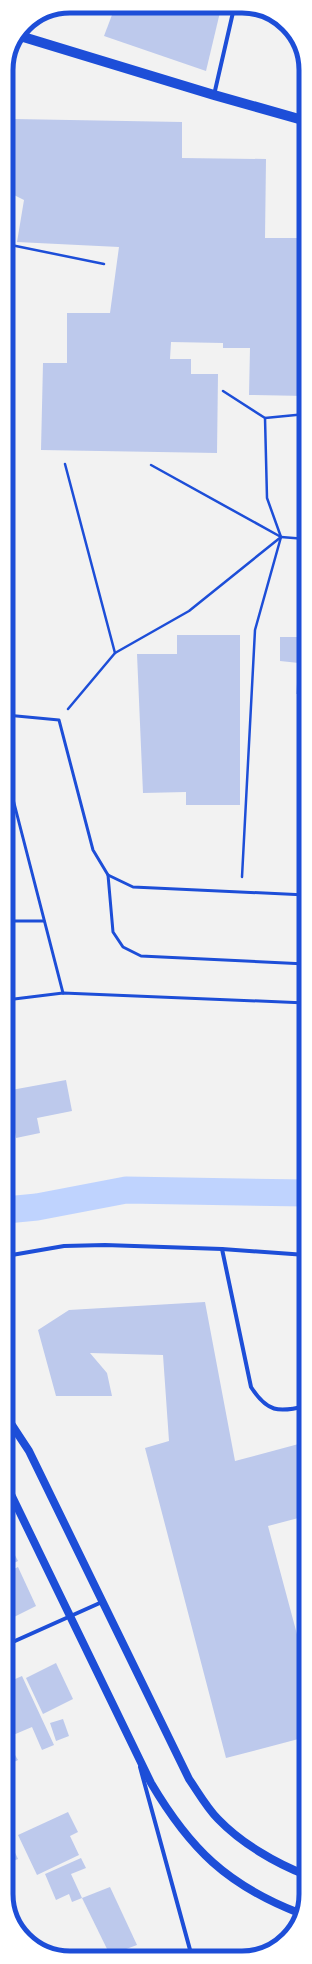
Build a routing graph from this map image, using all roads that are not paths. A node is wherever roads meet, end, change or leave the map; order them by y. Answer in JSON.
{"nodes":[{"id":1,"x":233,"y":13,"type":"edge"},
{"id":2,"x":24,"y":37,"type":"edge"},
{"id":3,"x":214,"y":95,"type":"junction"},
{"id":4,"x":299,"y":119,"type":"edge"},
{"id":5,"x":13,"y":716,"type":"edge"},
{"id":6,"x":13,"y":800,"type":"edge"},
{"id":7,"x":108,"y":875,"type":"junction"},
{"id":8,"x":299,"y":895,"type":"edge"},
{"id":9,"x":13,"y":921,"type":"edge"},
{"id":10,"x":44,"y":922,"type":"junction"},
{"id":11,"x":299,"y":964,"type":"edge"},
{"id":12,"x":63,"y":993,"type":"junction"},
{"id":13,"x":13,"y":999,"type":"edge"},
{"id":14,"x":299,"y":1002,"type":"edge"},
{"id":15,"x":222,"y":1249,"type":"junction"},
{"id":16,"x":299,"y":1254,"type":"edge"},
{"id":17,"x":13,"y":1255,"type":"edge"},
{"id":18,"x":299,"y":1408,"type":"edge"},
{"id":19,"x":13,"y":1427,"type":"edge"},
{"id":20,"x":13,"y":1498,"type":"edge"},
{"id":21,"x":103,"y":1601,"type":"junction"},
{"id":22,"x":71,"y":1615,"type":"junction"},
{"id":23,"x":13,"y":1642,"type":"edge"},
{"id":24,"x":133,"y":1744,"type":"junction"},
{"id":25,"x":299,"y":1872,"type":"edge"},
{"id":26,"x":296,"y":1912,"type":"edge"},
{"id":27,"x":190,"y":1951,"type":"edge"}],
"edges":[{"from":1,"to":3,"type":"street"},
{"from":2,"to":3,"type":"main road"},
{"from":3,"to":4,"type":"main road"},
{"from":5,"to":7,"type":"lane"},
{"from":6,"to":10,"type":"lane"},
{"from":7,"to":8,"type":"lane"},
{"from":7,"to":11,"type":"lane"},
{"from":9,"to":10,"type":"lane"},
{"from":10,"to":12,"type":"lane"},
{"from":12,"to":13,"type":"lane"},
{"from":12,"to":14,"type":"lane"},
{"from":15,"to":16,"type":"street"},
{"from":15,"to":17,"type":"street"},
{"from":15,"to":18,"type":"street"},
{"from":19,"to":21,"type":"main road"},
{"from":20,"to":22,"type":"main road"},
{"from":21,"to":22,"type":"street"},
{"from":21,"to":25,"type":"main road"},
{"from":22,"to":23,"type":"street"},
{"from":22,"to":24,"type":"main road"},
{"from":24,"to":26,"type":"main road"},
{"from":24,"to":27,"type":"street"}]}
